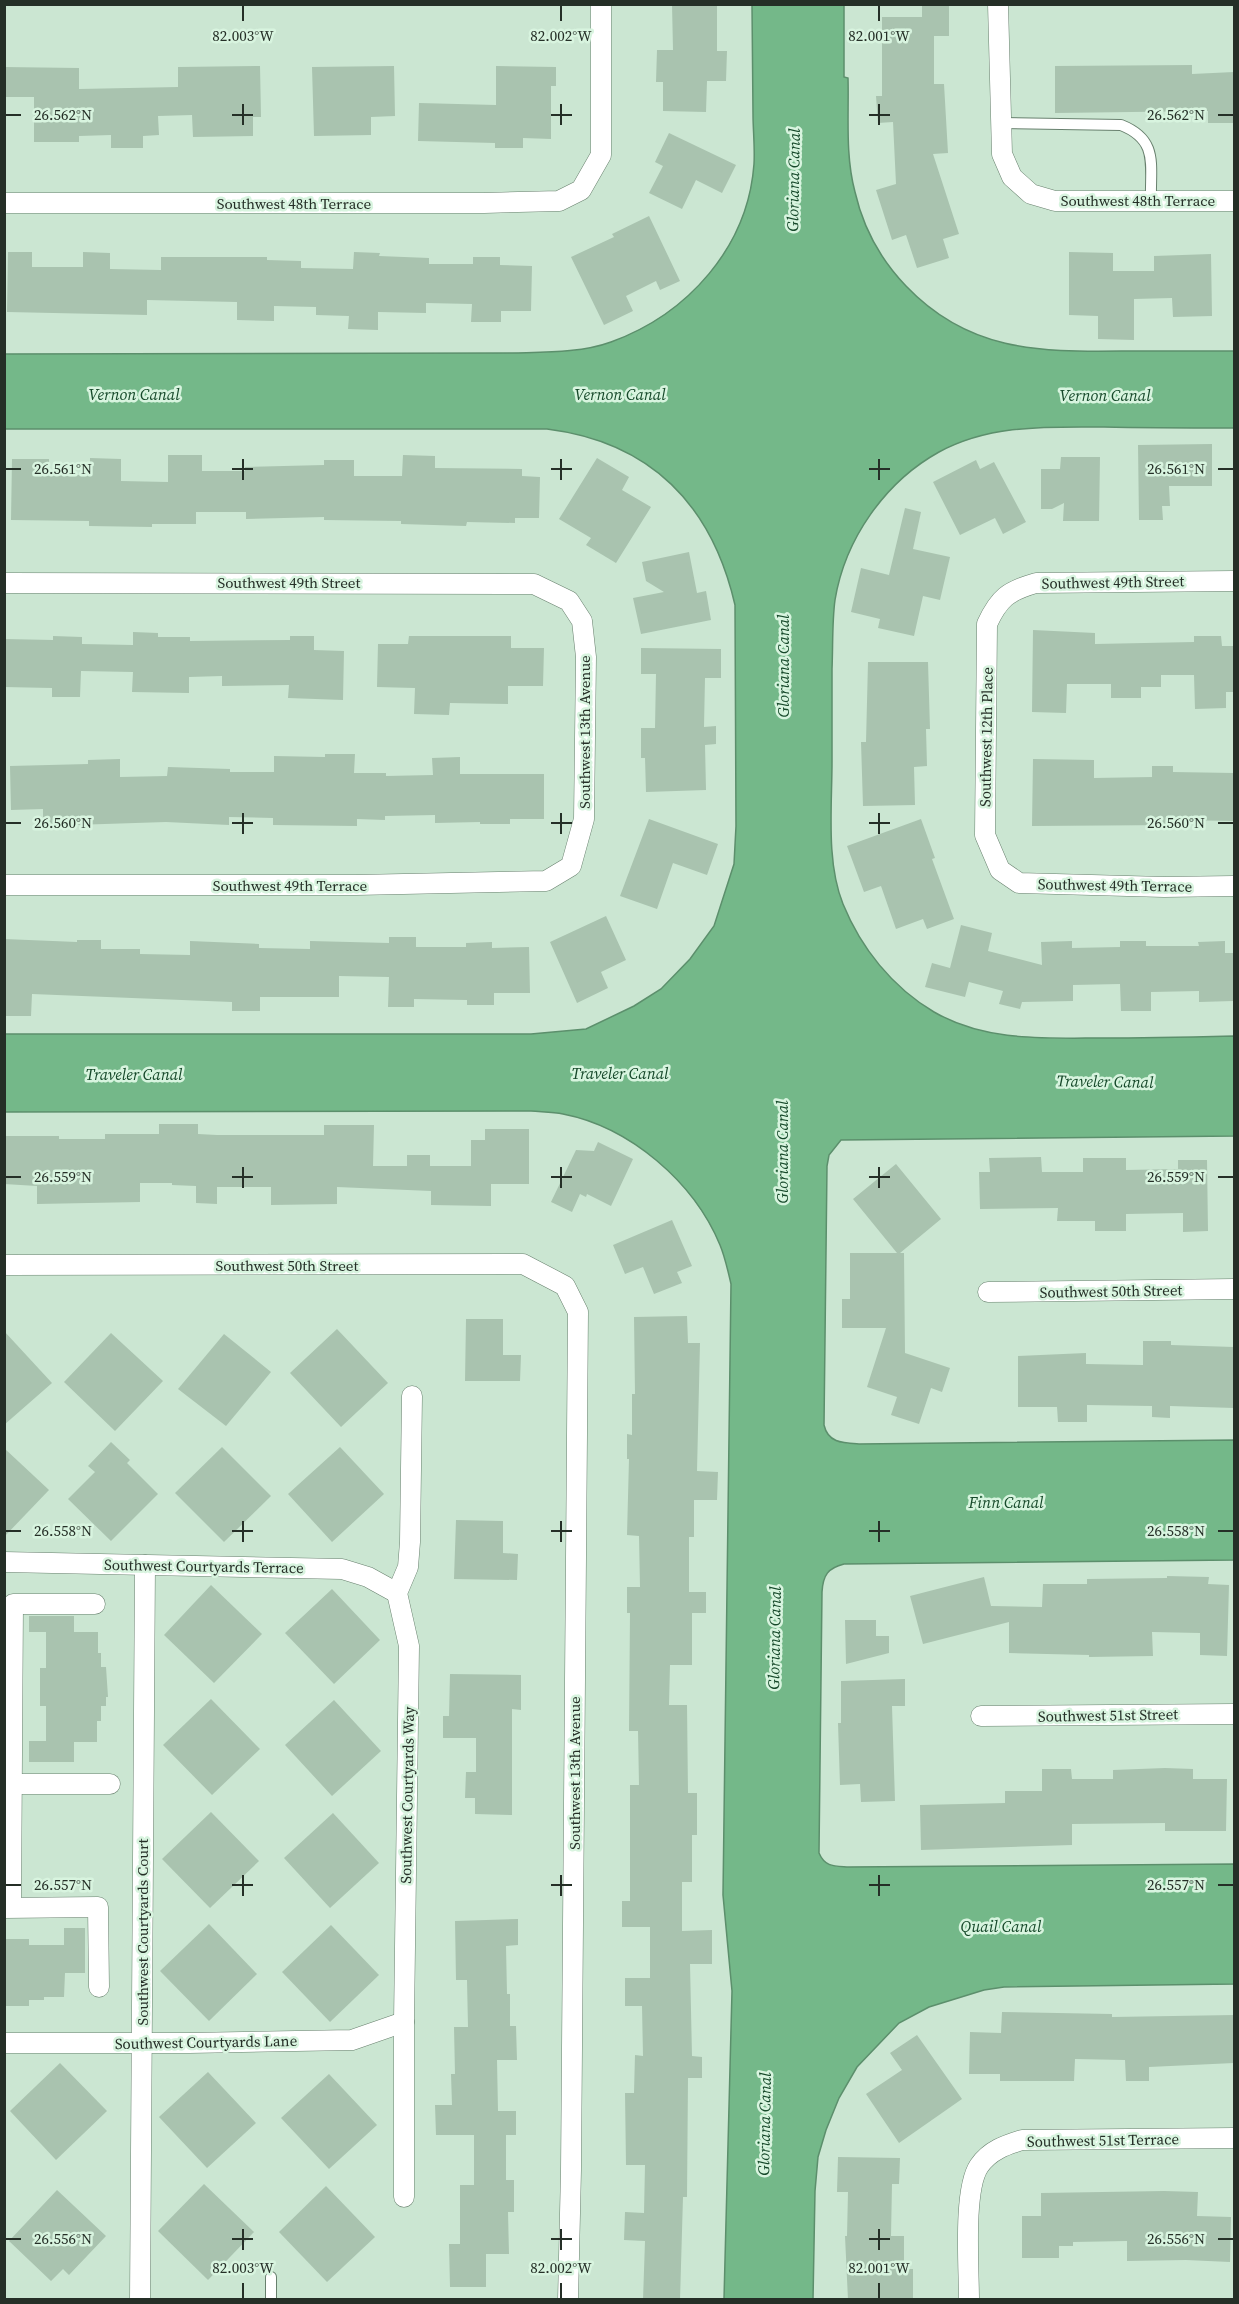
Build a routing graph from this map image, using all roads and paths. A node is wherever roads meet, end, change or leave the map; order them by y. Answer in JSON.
{"nodes":[{"id":1,"x":600,"y":4,"type":"edge"},
{"id":2,"x":998,"y":4,"type":"edge"},
{"id":3,"x":1001,"y":123,"type":"junction"},
{"id":4,"x":1151,"y":200,"type":"junction"},
{"id":5,"x":1234,"y":201,"type":"edge"},
{"id":6,"x":4,"y":203,"type":"edge"},
{"id":7,"x":1234,"y":581,"type":"edge"},
{"id":8,"x":4,"y":583,"type":"edge"},
{"id":9,"x":569,"y":601,"type":"joint"},
{"id":10,"x":997,"y":604,"type":"joint"},
{"id":11,"x":571,"y":866,"type":"joint"},
{"id":12,"x":1000,"y":870,"type":"joint"},
{"id":13,"x":4,"y":885,"type":"edge"},
{"id":14,"x":1234,"y":886,"type":"edge"},
{"id":15,"x":4,"y":1265,"type":"edge"},
{"id":16,"x":565,"y":1286,"type":"joint"},
{"id":17,"x":1234,"y":1289,"type":"edge"},
{"id":18,"x":988,"y":1292,"type":"dead end"},
{"id":19,"x":412,"y":1396,"type":"dead end"},
{"id":20,"x":4,"y":1562,"type":"edge"},
{"id":21,"x":145,"y":1565,"type":"junction"},
{"id":22,"x":397,"y":1593,"type":"junction"},
{"id":23,"x":95,"y":1604,"type":"dead end"},
{"id":24,"x":1234,"y":1714,"type":"edge"},
{"id":25,"x":981,"y":1716,"type":"dead end"},
{"id":26,"x":12,"y":1784,"type":"junction"},
{"id":27,"x":110,"y":1784,"type":"dead end"},
{"id":28,"x":8,"y":1908,"type":"edge"},
{"id":29,"x":99,"y":1988,"type":"dead end"},
{"id":30,"x":404,"y":2022,"type":"junction"},
{"id":31,"x":4,"y":2043,"type":"edge"},
{"id":32,"x":142,"y":2044,"type":"junction"},
{"id":33,"x":1234,"y":2138,"type":"edge"},
{"id":34,"x":404,"y":2197,"type":"dead end"},
{"id":35,"x":271,"y":2277,"type":"dead end"},
{"id":36,"x":140,"y":2300,"type":"edge"},
{"id":37,"x":271,"y":2300,"type":"edge"},
{"id":38,"x":568,"y":2300,"type":"edge"},
{"id":39,"x":969,"y":2300,"type":"edge"}],
"edges":[{"from":1,"to":6,"type":"street","name":"Southwest 48th Terrace"},
{"from":2,"to":3,"type":"street"},
{"from":3,"to":4,"type":"street","name":"Southwest 48th Terrace"},
{"from":3,"to":4,"type":"lane"},
{"from":4,"to":5,"type":"street","name":"Southwest 48th Terrace"},
{"from":7,"to":10,"type":"street","name":"Southwest 49th Street"},
{"from":8,"to":9,"type":"street","name":"Southwest 49th Street"},
{"from":9,"to":11,"type":"street","name":"Southwest 13th Avenue"},
{"from":10,"to":12,"type":"street","name":"Southwest 12th Place"},
{"from":11,"to":13,"type":"street","name":"Southwest 49th Terrace"},
{"from":12,"to":14,"type":"street","name":"Southwest 49th Terrace"},
{"from":15,"to":16,"type":"street","name":"Southwest 50th Street"},
{"from":16,"to":38,"type":"street","name":"Southwest 13th Avenue"},
{"from":17,"to":18,"type":"street","name":"Southwest 50th Street"},
{"from":19,"to":22,"type":"street"},
{"from":20,"to":21,"type":"street","name":"Southwest Courtyards Terrace"},
{"from":21,"to":22,"type":"street","name":"Southwest Courtyards Terrace"},
{"from":21,"to":32,"type":"street","name":"Southwest Courtyards Court"},
{"from":22,"to":30,"type":"street","name":"Southwest Courtyards Way"},
{"from":23,"to":26,"type":"street"},
{"from":24,"to":25,"type":"street","name":"Southwest 51st Street"},
{"from":26,"to":27,"type":"street"},
{"from":26,"to":28,"type":"street"},
{"from":28,"to":29,"type":"street"},
{"from":30,"to":32,"type":"street","name":"Southwest Courtyards Lane"},
{"from":30,"to":34,"type":"street","name":"Southwest Courtyards Way"},
{"from":31,"to":32,"type":"street","name":"Southwest Courtyards Lane"},
{"from":32,"to":36,"type":"street","name":"Southwest Courtyards Court"},
{"from":33,"to":39,"type":"street","name":"Southwest 51st Terrace"},
{"from":35,"to":37,"type":"lane"}]}
